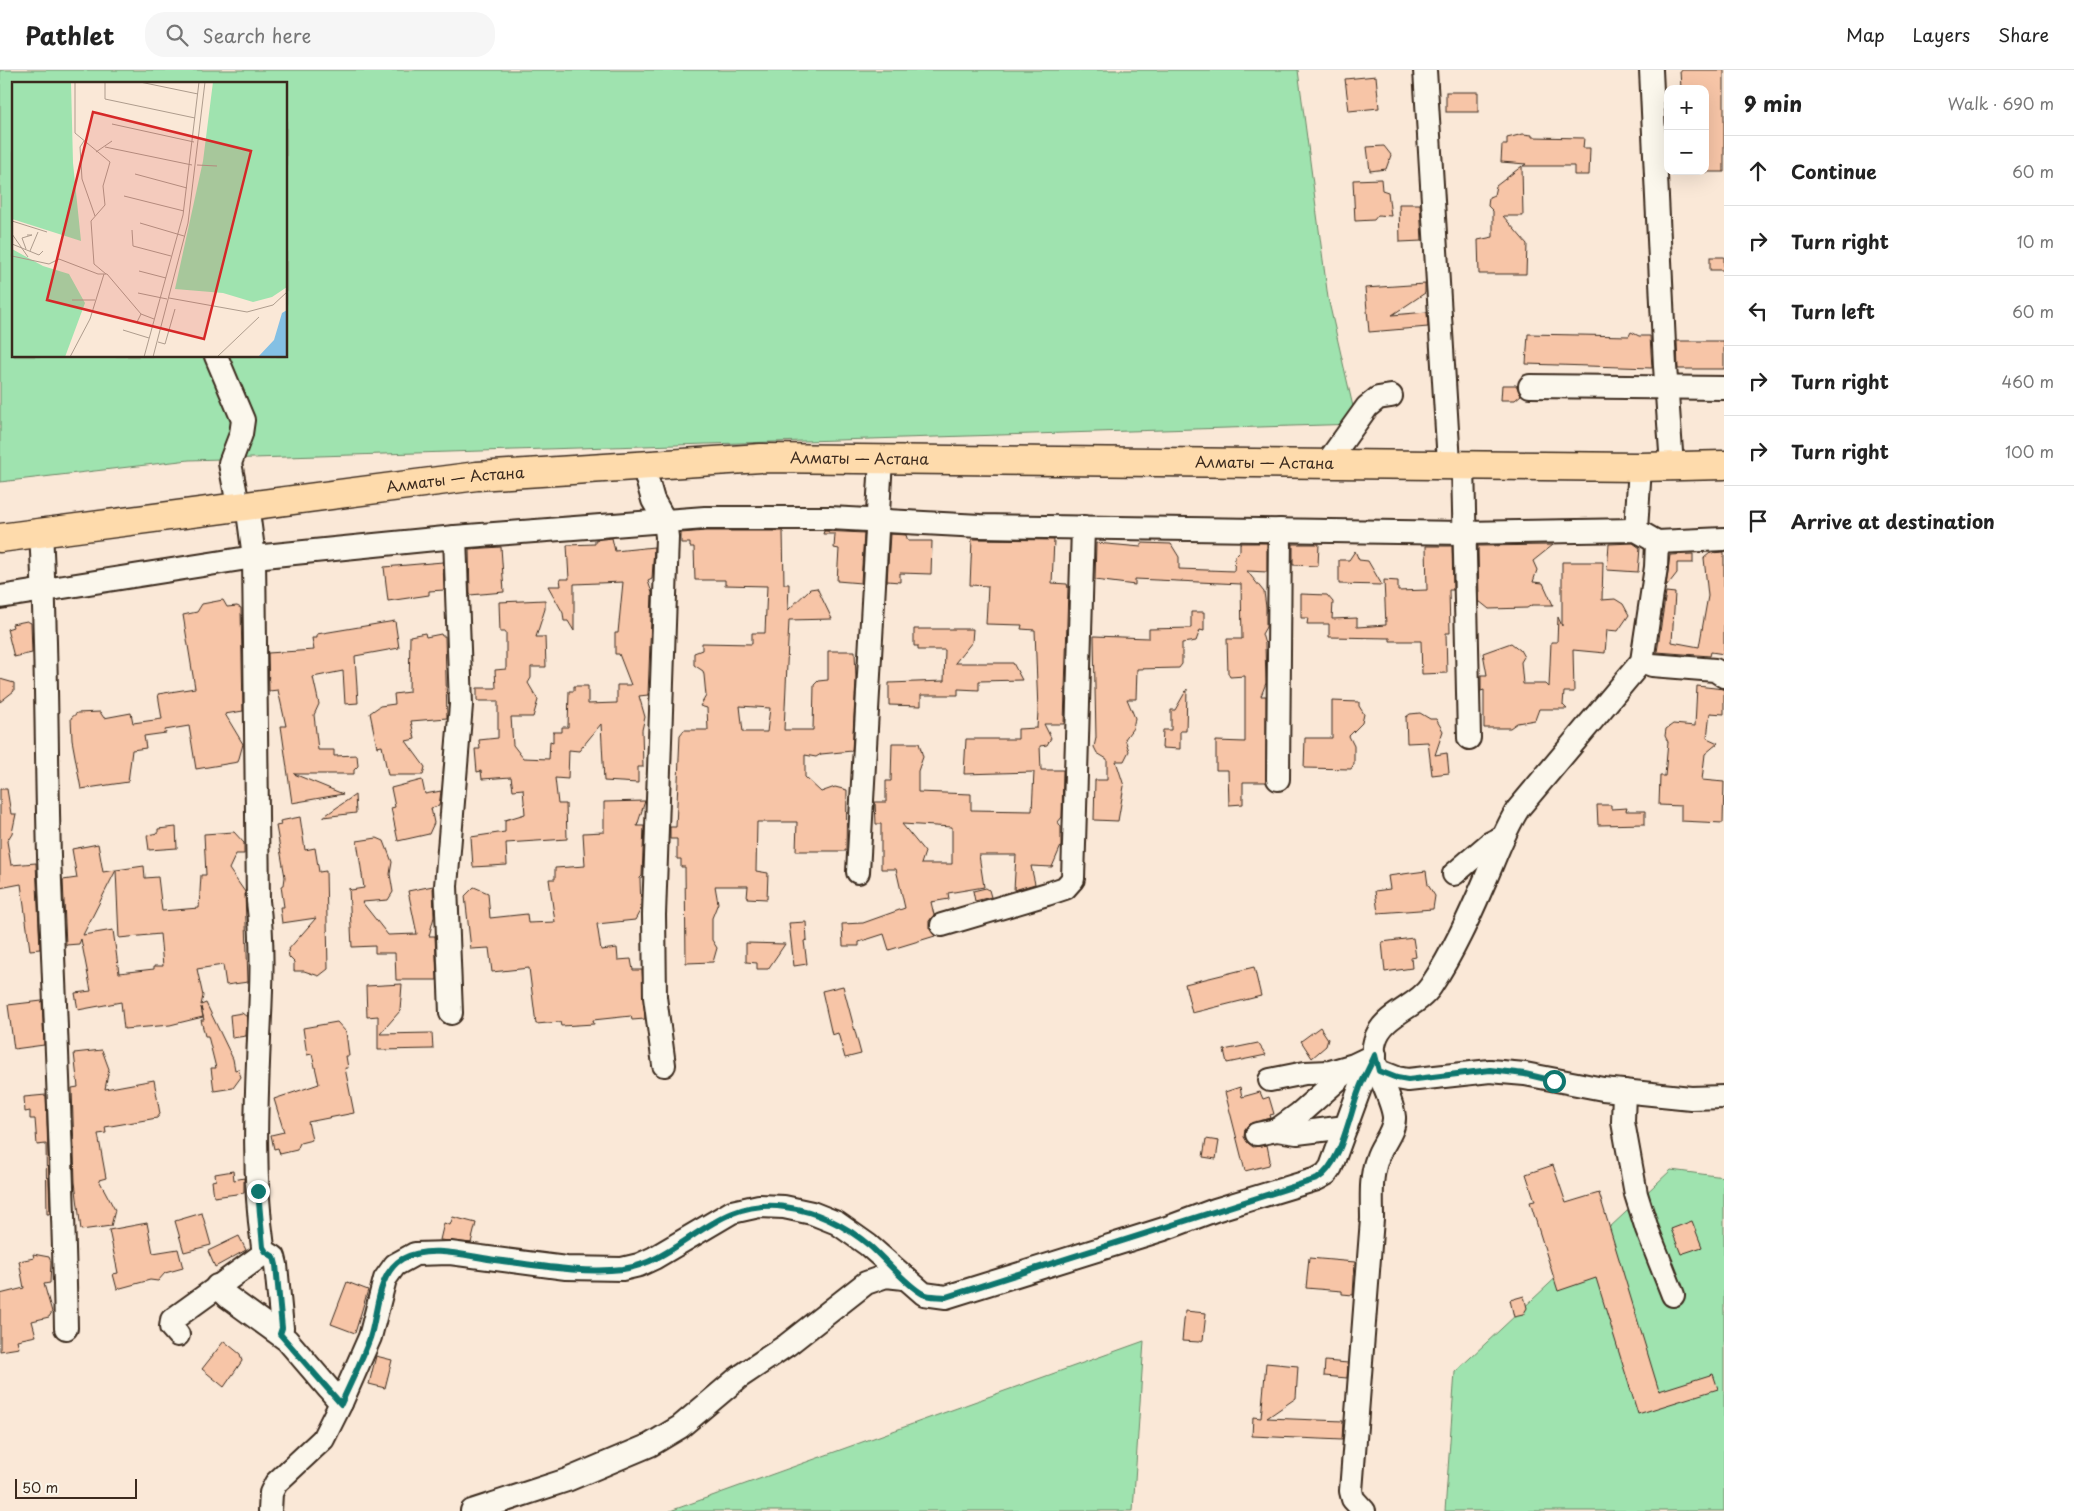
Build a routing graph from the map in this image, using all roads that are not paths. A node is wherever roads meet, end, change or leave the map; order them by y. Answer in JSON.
{"nodes":[{"id":1,"x":1425,"y":70,"type":"edge"},
{"id":2,"x":1651,"y":70,"type":"edge"},
{"id":3,"x":217,"y":358,"type":"edge"},
{"id":4,"x":1666,"y":376,"type":"junction"},
{"id":5,"x":1530,"y":386,"type":"dead end"},
{"id":6,"x":1724,"y":388,"type":"edge"},
{"id":7,"x":1391,"y":396,"type":"dead end"},
{"id":8,"x":881,"y":459,"type":"junction"},
{"id":9,"x":1326,"y":462,"type":"junction"},
{"id":10,"x":1456,"y":464,"type":"junction"},
{"id":11,"x":643,"y":465,"type":"junction"},
{"id":12,"x":1724,"y":465,"type":"edge"},
{"id":13,"x":1672,"y":466,"type":"junction"},
{"id":14,"x":1640,"y":467,"type":"junction"},
{"id":15,"x":243,"y":505,"type":"junction"},
{"id":16,"x":665,"y":521,"type":"junction"},
{"id":17,"x":878,"y":523,"type":"junction"},
{"id":18,"x":1083,"y":527,"type":"junction"},
{"id":19,"x":1280,"y":530,"type":"junction"},
{"id":20,"x":1636,"y":530,"type":"junction"},
{"id":21,"x":40,"y":532,"type":"junction"},
{"id":22,"x":1465,"y":533,"type":"junction"},
{"id":23,"x":455,"y":537,"type":"junction"},
{"id":24,"x":0,"y":538,"type":"edge"},
{"id":25,"x":1724,"y":539,"type":"edge"},
{"id":26,"x":1657,"y":542,"type":"junction"},
{"id":27,"x":254,"y":557,"type":"junction"},
{"id":28,"x":44,"y":591,"type":"junction"},
{"id":29,"x":0,"y":597,"type":"edge"},
{"id":30,"x":1642,"y":661,"type":"junction"},
{"id":31,"x":1724,"y":676,"type":"edge"},
{"id":32,"x":1469,"y":738,"type":"dead end"},
{"id":33,"x":1278,"y":779,"type":"dead end"},
{"id":34,"x":1503,"y":837,"type":"junction"},
{"id":35,"x":858,"y":872,"type":"dead end"},
{"id":36,"x":1454,"y":874,"type":"dead end"},
{"id":37,"x":942,"y":925,"type":"dead end"},
{"id":38,"x":452,"y":1013,"type":"dead end"},
{"id":39,"x":1377,"y":1063,"type":"junction"},
{"id":40,"x":664,"y":1065,"type":"dead end"},
{"id":41,"x":1354,"y":1065,"type":"junction"},
{"id":42,"x":1270,"y":1080,"type":"dead end"},
{"id":43,"x":1624,"y":1091,"type":"junction"},
{"id":44,"x":1724,"y":1097,"type":"edge"},
{"id":45,"x":1346,"y":1127,"type":"junction"},
{"id":46,"x":266,"y":1252,"type":"junction"},
{"id":47,"x":904,"y":1278,"type":"junction"},
{"id":48,"x":217,"y":1286,"type":"junction"},
{"id":49,"x":1672,"y":1295,"type":"dead end"},
{"id":50,"x":66,"y":1328,"type":"dead end"},
{"id":51,"x":280,"y":1334,"type":"junction"},
{"id":52,"x":178,"y":1335,"type":"dead end"},
{"id":53,"x":341,"y":1404,"type":"junction"},
{"id":54,"x":270,"y":1511,"type":"edge"},
{"id":55,"x":472,"y":1511,"type":"edge"},
{"id":56,"x":1364,"y":1511,"type":"edge"}],
"edges":[{"from":1,"to":10,"type":"street"},
{"from":2,"to":4,"type":"street"},
{"from":3,"to":15,"type":"street"},
{"from":4,"to":5,"type":"street"},
{"from":4,"to":6,"type":"street"},
{"from":4,"to":13,"type":"street"},
{"from":7,"to":9,"type":"street"},
{"from":8,"to":9,"type":"highway","name":"Алматы — Астана"},
{"from":8,"to":11,"type":"highway","name":"Алматы — Астана"},
{"from":8,"to":17,"type":"street"},
{"from":9,"to":10,"type":"highway","name":"Алматы — Астана"},
{"from":10,"to":14,"type":"highway","name":"Алматы — Астана"},
{"from":10,"to":22,"type":"street"},
{"from":11,"to":15,"type":"highway","name":"Алматы — Астана"},
{"from":11,"to":16,"type":"street"},
{"from":12,"to":13,"type":"highway","name":"Алматы — Астана"},
{"from":13,"to":14,"type":"highway","name":"Алматы — Астана"},
{"from":14,"to":20,"type":"street"},
{"from":15,"to":21,"type":"highway","name":"Алматы — Астана"},
{"from":15,"to":27,"type":"street"},
{"from":16,"to":17,"type":"street"},
{"from":16,"to":23,"type":"street"},
{"from":16,"to":40,"type":"street"},
{"from":17,"to":18,"type":"street"},
{"from":17,"to":35,"type":"street"},
{"from":18,"to":19,"type":"street"},
{"from":18,"to":37,"type":"street"},
{"from":19,"to":22,"type":"street"},
{"from":19,"to":33,"type":"street"},
{"from":20,"to":22,"type":"street"},
{"from":20,"to":26,"type":"street"},
{"from":21,"to":24,"type":"highway","name":"Алматы — Астана"},
{"from":21,"to":28,"type":"street"},
{"from":22,"to":32,"type":"street"},
{"from":23,"to":27,"type":"street"},
{"from":23,"to":38,"type":"street"},
{"from":25,"to":26,"type":"street"},
{"from":26,"to":30,"type":"street"},
{"from":27,"to":28,"type":"street"},
{"from":27,"to":46,"type":"street"},
{"from":28,"to":29,"type":"street"},
{"from":28,"to":50,"type":"street"},
{"from":30,"to":31,"type":"street"},
{"from":30,"to":34,"type":"street"},
{"from":34,"to":36,"type":"street"},
{"from":34,"to":39,"type":"street"},
{"from":39,"to":41,"type":"street"},
{"from":39,"to":43,"type":"street"},
{"from":39,"to":45,"type":"street"},
{"from":39,"to":56,"type":"street"},
{"from":41,"to":42,"type":"street"},
{"from":41,"to":45,"type":"street"},
{"from":43,"to":44,"type":"street"},
{"from":43,"to":49,"type":"street"},
{"from":45,"to":47,"type":"street"},
{"from":46,"to":48,"type":"street"},
{"from":46,"to":51,"type":"street"},
{"from":47,"to":53,"type":"street"},
{"from":47,"to":55,"type":"street"},
{"from":48,"to":51,"type":"street"},
{"from":48,"to":52,"type":"street"},
{"from":51,"to":53,"type":"street"},
{"from":53,"to":54,"type":"street"}]}
